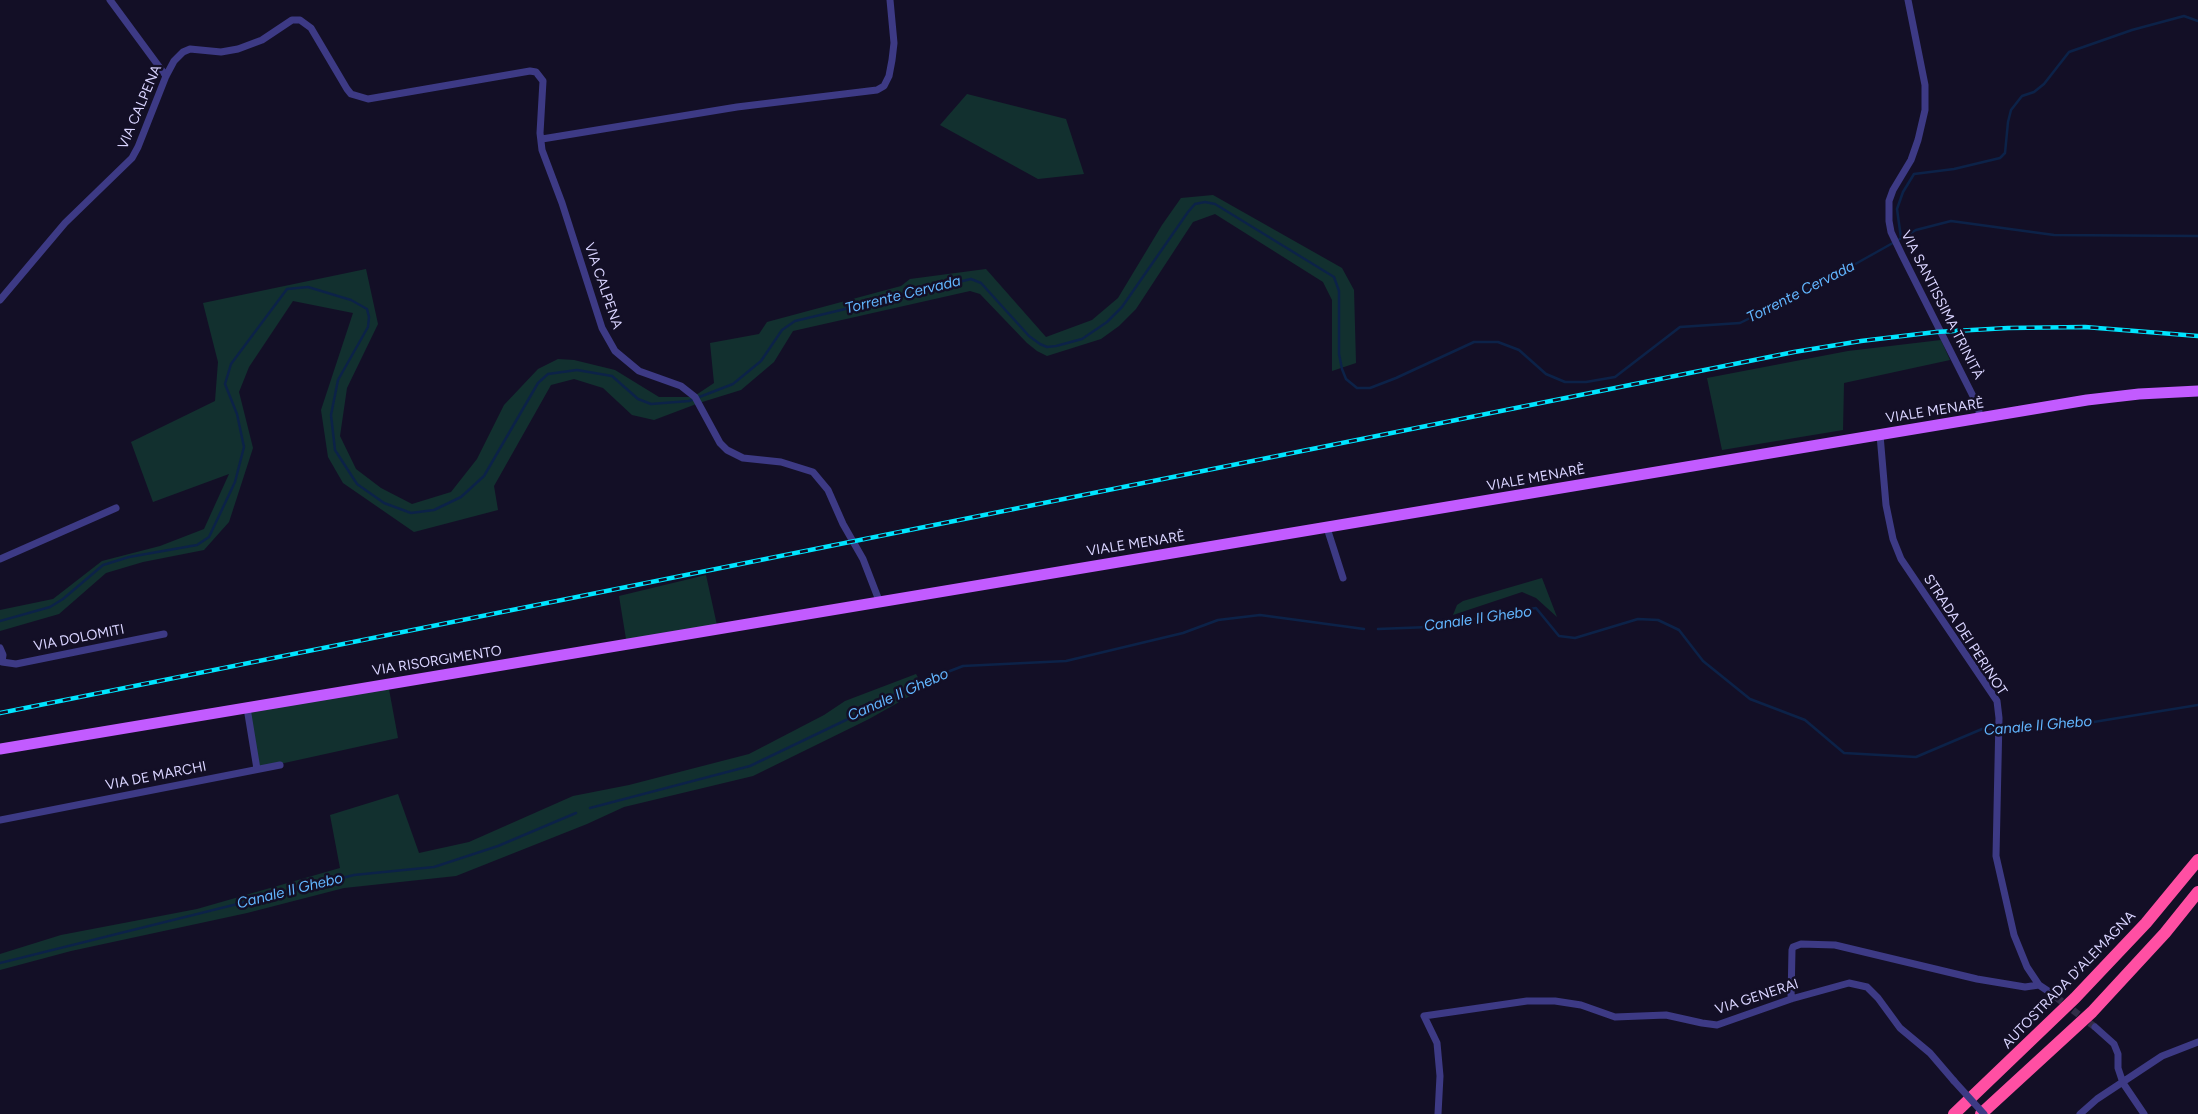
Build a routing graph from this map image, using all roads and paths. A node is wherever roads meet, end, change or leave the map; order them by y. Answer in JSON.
{"nodes":[{"id":1,"x":110,"y":0,"type":"edge"},
{"id":2,"x":890,"y":0,"type":"edge"},
{"id":3,"x":1908,"y":0,"type":"edge"},
{"id":4,"x":166,"y":76,"type":"junction"},
{"id":5,"x":542,"y":139,"type":"junction"},
{"id":6,"x":0,"y":300,"type":"edge"},
{"id":7,"x":2198,"y":391,"type":"edge"},
{"id":8,"x":1980,"y":418,"type":"junction"},
{"id":9,"x":1880,"y":435,"type":"junction"},
{"id":10,"x":116,"y":508,"type":"dead end"},
{"id":11,"x":1327,"y":528,"type":"junction"},
{"id":12,"x":0,"y":559,"type":"edge"},
{"id":13,"x":1344,"y":578,"type":"dead end"},
{"id":14,"x":880,"y":603,"type":"junction"},
{"id":15,"x":164,"y":634,"type":"dead end"},
{"id":16,"x":0,"y":648,"type":"edge"},
{"id":17,"x":1,"y":663,"type":"edge"},
{"id":18,"x":247,"y":708,"type":"junction"},
{"id":19,"x":0,"y":749,"type":"edge"},
{"id":20,"x":280,"y":765,"type":"dead end"},
{"id":21,"x":256,"y":768,"type":"junction"},
{"id":22,"x":0,"y":820,"type":"edge"},
{"id":23,"x":2198,"y":860,"type":"edge"},
{"id":24,"x":2198,"y":892,"type":"edge"},
{"id":25,"x":2039,"y":985,"type":"junction"},
{"id":26,"x":2048,"y":991,"type":"tunnel mouth"},
{"id":27,"x":1791,"y":999,"type":"junction"},
{"id":28,"x":2095,"y":1027,"type":"tunnel mouth"},
{"id":29,"x":2198,"y":1042,"type":"edge"},
{"id":30,"x":2124,"y":1083,"type":"junction"},
{"id":31,"x":1438,"y":1114,"type":"edge"},
{"id":32,"x":1954,"y":1114,"type":"edge"},
{"id":33,"x":1983,"y":1114,"type":"edge"},
{"id":34,"x":2080,"y":1114,"type":"edge"},
{"id":35,"x":2144,"y":1114,"type":"edge"}],
"edges":[{"from":1,"to":4,"type":"street"},
{"from":2,"to":5,"type":"street"},
{"from":3,"to":8,"type":"street","name":"VIA SANTISSIMA TRINITÀ"},
{"from":4,"to":5,"type":"street","name":"VIA CALPENA"},
{"from":4,"to":6,"type":"street","name":"VIA CALPENA"},
{"from":5,"to":14,"type":"street","name":"VIA CALPENA"},
{"from":7,"to":8,"type":"main road","name":"VIALE MENARÈ"},
{"from":8,"to":9,"type":"main road","name":"VIALE MENARÈ"},
{"from":9,"to":11,"type":"main road","name":"VIALE MENARÈ"},
{"from":9,"to":25,"type":"street","name":"STRADA DEI PERINOT"},
{"from":10,"to":12,"type":"street"},
{"from":11,"to":13,"type":"street"},
{"from":11,"to":14,"type":"main road","name":"VIALE MENARÈ"},
{"from":14,"to":18,"type":"main road","name":"VIA RISORGIMENTO"},
{"from":15,"to":17,"type":"street","name":"VIA DOLOMITI"},
{"from":16,"to":17,"type":"street"},
{"from":18,"to":19,"type":"main road","name":"VIA RISORGIMENTO"},
{"from":18,"to":21,"type":"street"},
{"from":20,"to":21,"type":"street","name":"VIA DE MARCHI"},
{"from":21,"to":22,"type":"street","name":"VIA DE MARCHI"},
{"from":23,"to":32,"type":"highway","name":"AUTOSTRADA D'ALEMAGNA"},
{"from":24,"to":33,"type":"highway"},
{"from":25,"to":26,"type":"street","name":"STRADA DEI PERINOT"},
{"from":25,"to":27,"type":"street"},
{"from":27,"to":31,"type":"street","name":"VIA GENERAI"},
{"from":27,"to":33,"type":"street","name":"VIA GENERAI","bridge":true},
{"from":28,"to":30,"type":"street"},
{"from":29,"to":30,"type":"street"},
{"from":30,"to":34,"type":"street"},
{"from":30,"to":35,"type":"street"}]}
